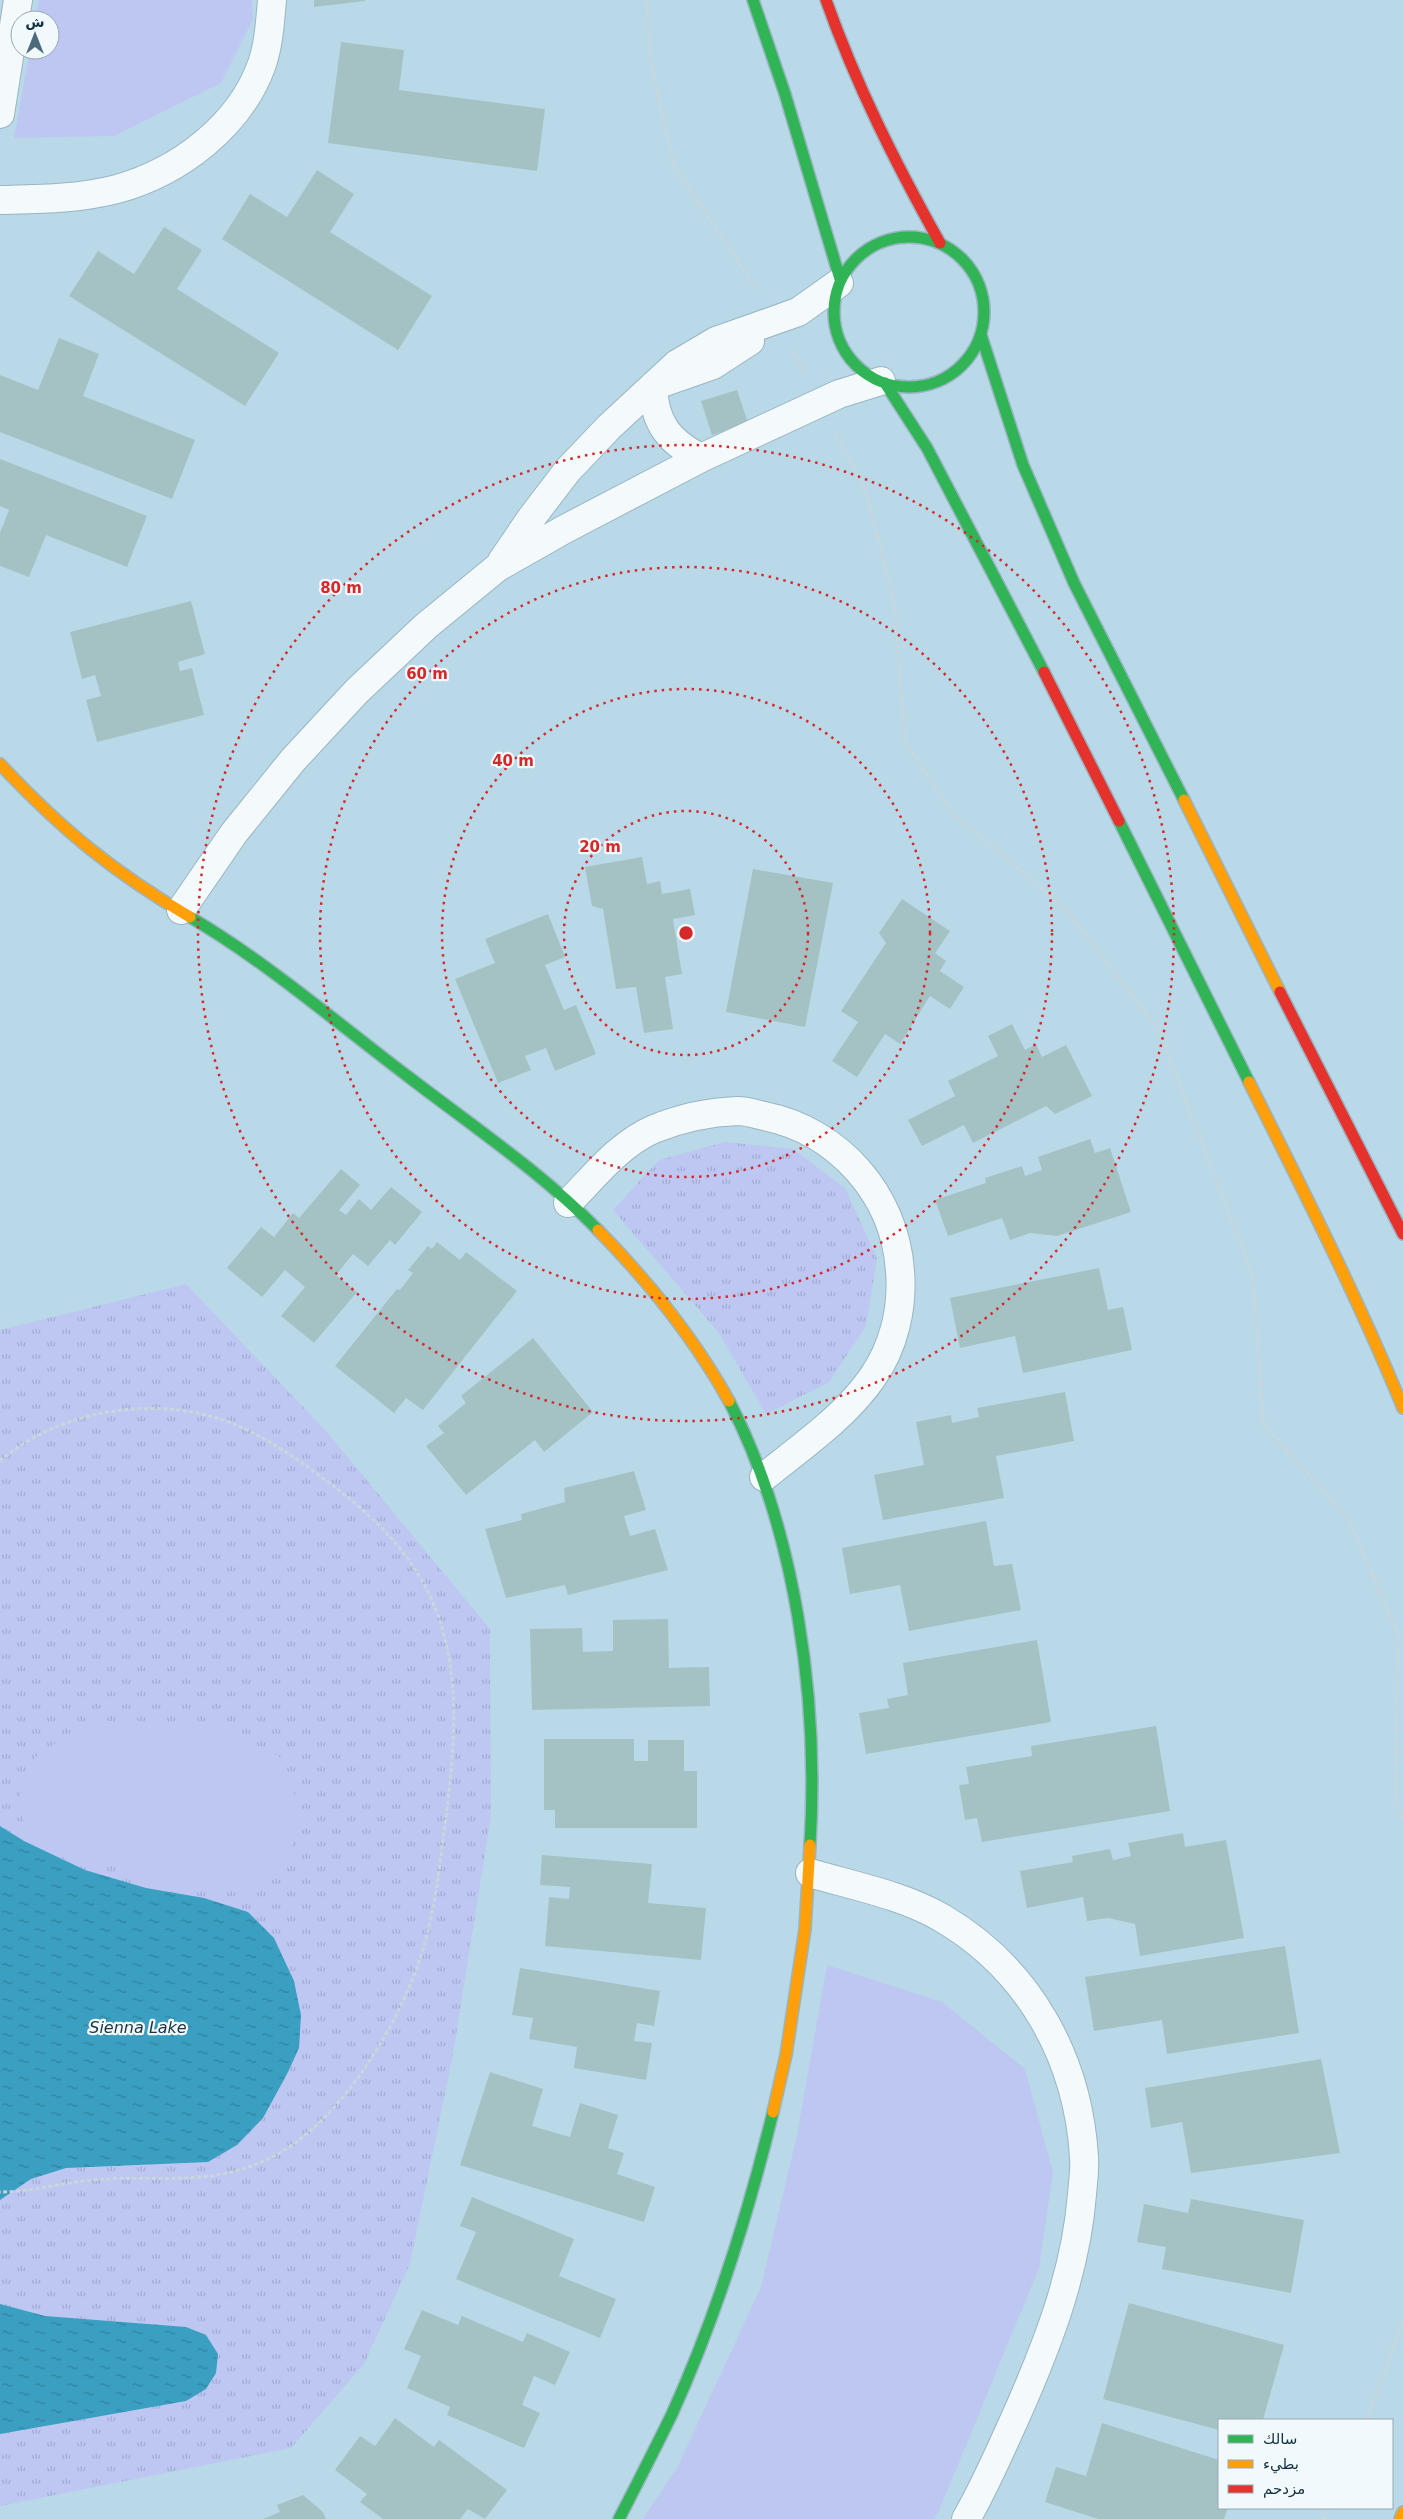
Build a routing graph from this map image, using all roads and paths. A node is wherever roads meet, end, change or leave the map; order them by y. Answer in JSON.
{"nodes":[{"id":1,"x":18,"y":0,"type":"edge"},
{"id":2,"x":272,"y":0,"type":"edge"},
{"id":3,"x":647,"y":0,"type":"edge"},
{"id":4,"x":753,"y":0,"type":"edge"},
{"id":5,"x":826,"y":0,"type":"edge"},
{"id":6,"x":0,"y":114,"type":"edge"},
{"id":7,"x":0,"y":200,"type":"edge"},
{"id":8,"x":940,"y":243,"type":"junction"},
{"id":9,"x":839,"y":281,"type":"junction"},
{"id":10,"x":777,"y":321,"type":"junction"},
{"id":11,"x":981,"y":335,"type":"junction"},
{"id":12,"x":883,"y":382,"type":"junction"},
{"id":13,"x":653,"y":386,"type":"junction"},
{"id":14,"x":819,"y":403,"type":"junction"},
{"id":15,"x":702,"y":458,"type":"junction"},
{"id":16,"x":498,"y":566,"type":"junction"},
{"id":17,"x":0,"y":764,"type":"edge"},
{"id":18,"x":181,"y":910,"type":"junction"},
{"id":19,"x":568,"y":1203,"type":"junction"},
{"id":20,"x":1403,"y":1234,"type":"edge"},
{"id":21,"x":1403,"y":1408,"type":"edge"},
{"id":22,"x":0,"y":1461,"type":"edge"},
{"id":23,"x":764,"y":1477,"type":"junction"},
{"id":24,"x":1403,"y":1819,"type":"edge"},
{"id":25,"x":810,"y":1873,"type":"junction"},
{"id":26,"x":0,"y":2192,"type":"edge"},
{"id":27,"x":1403,"y":2320,"type":"edge"},
{"id":28,"x":1366,"y":2419,"type":"edge"},
{"id":29,"x":1403,"y":2512,"type":"edge"},
{"id":30,"x":618,"y":2519,"type":"edge"},
{"id":31,"x":966,"y":2519,"type":"edge"},
{"id":32,"x":1400,"y":2519,"type":"edge"}],
"edges":[{"from":1,"to":6,"type":"street"},
{"from":2,"to":7,"type":"street"},
{"from":3,"to":10,"type":"path"},
{"from":4,"to":9,"type":"street"},
{"from":5,"to":8,"type":"street"},
{"from":8,"to":9,"type":"street"},
{"from":8,"to":11,"type":"street"},
{"from":9,"to":10,"type":"street"},
{"from":9,"to":12,"type":"street"},
{"from":10,"to":13,"type":"street"},
{"from":10,"to":14,"type":"path"},
{"from":11,"to":12,"type":"street"},
{"from":11,"to":20,"type":"street"},
{"from":12,"to":14,"type":"street"},
{"from":12,"to":21,"type":"street"},
{"from":13,"to":15,"type":"street"},
{"from":13,"to":16,"type":"street"},
{"from":14,"to":15,"type":"street"},
{"from":14,"to":24,"type":"path"},
{"from":15,"to":16,"type":"street"},
{"from":16,"to":18,"type":"street"},
{"from":17,"to":18,"type":"street"},
{"from":18,"to":19,"type":"street"},
{"from":19,"to":23,"type":"street"},
{"from":19,"to":23,"type":"street"},
{"from":22,"to":26,"type":"path"},
{"from":23,"to":25,"type":"street"},
{"from":25,"to":30,"type":"street"},
{"from":25,"to":31,"type":"street"},
{"from":27,"to":28,"type":"path"},
{"from":29,"to":32,"type":"street"}]}
